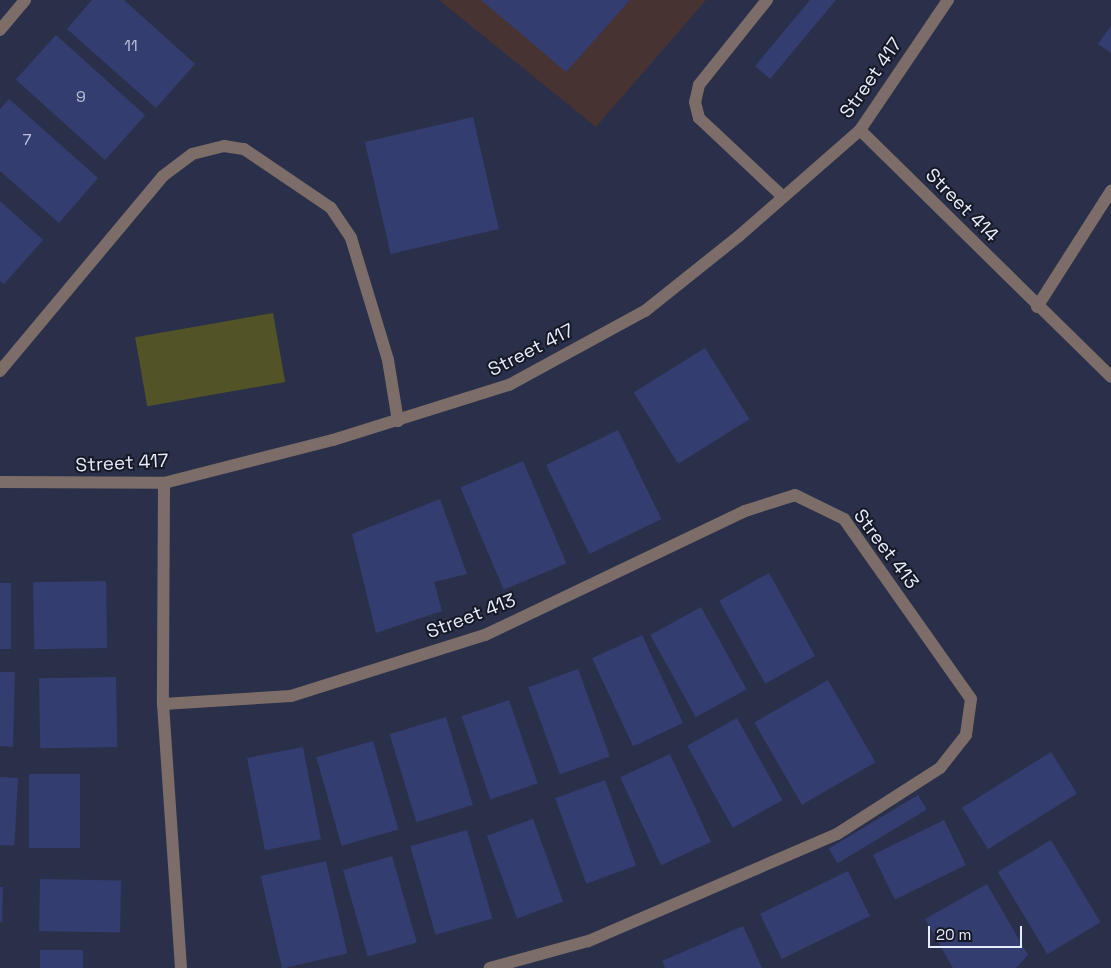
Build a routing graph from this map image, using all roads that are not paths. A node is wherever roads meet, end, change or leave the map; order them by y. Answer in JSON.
{"nodes":[{"id":1,"x":25,"y":0,"type":"edge"},
{"id":2,"x":767,"y":0,"type":"edge"},
{"id":3,"x":948,"y":0,"type":"edge"},
{"id":4,"x":0,"y":30,"type":"edge"},
{"id":5,"x":860,"y":130,"type":"junction"},
{"id":6,"x":1111,"y":191,"type":"edge"},
{"id":7,"x":784,"y":197,"type":"junction"},
{"id":8,"x":1037,"y":307,"type":"junction"},
{"id":9,"x":0,"y":371,"type":"edge"},
{"id":10,"x":1111,"y":377,"type":"edge"},
{"id":11,"x":398,"y":421,"type":"junction"},
{"id":12,"x":0,"y":482,"type":"edge"},
{"id":13,"x":164,"y":483,"type":"junction"},
{"id":14,"x":163,"y":704,"type":"junction"},
{"id":15,"x":181,"y":968,"type":"edge"},
{"id":16,"x":490,"y":968,"type":"edge"}],
"edges":[{"from":1,"to":4,"type":"street"},
{"from":2,"to":7,"type":"street"},
{"from":3,"to":5,"type":"street","name":"Street 417"},
{"from":5,"to":7,"type":"street","name":"Street 417"},
{"from":5,"to":8,"type":"street","name":"Street 414"},
{"from":6,"to":8,"type":"street"},
{"from":7,"to":11,"type":"street","name":"Street 417"},
{"from":8,"to":10,"type":"street","name":"Street 414"},
{"from":9,"to":11,"type":"street"},
{"from":11,"to":13,"type":"street","name":"Street 417"},
{"from":12,"to":13,"type":"street","name":"Street 417"},
{"from":13,"to":14,"type":"street"},
{"from":14,"to":15,"type":"street"},
{"from":14,"to":16,"type":"street","name":"Street 413"}]}
